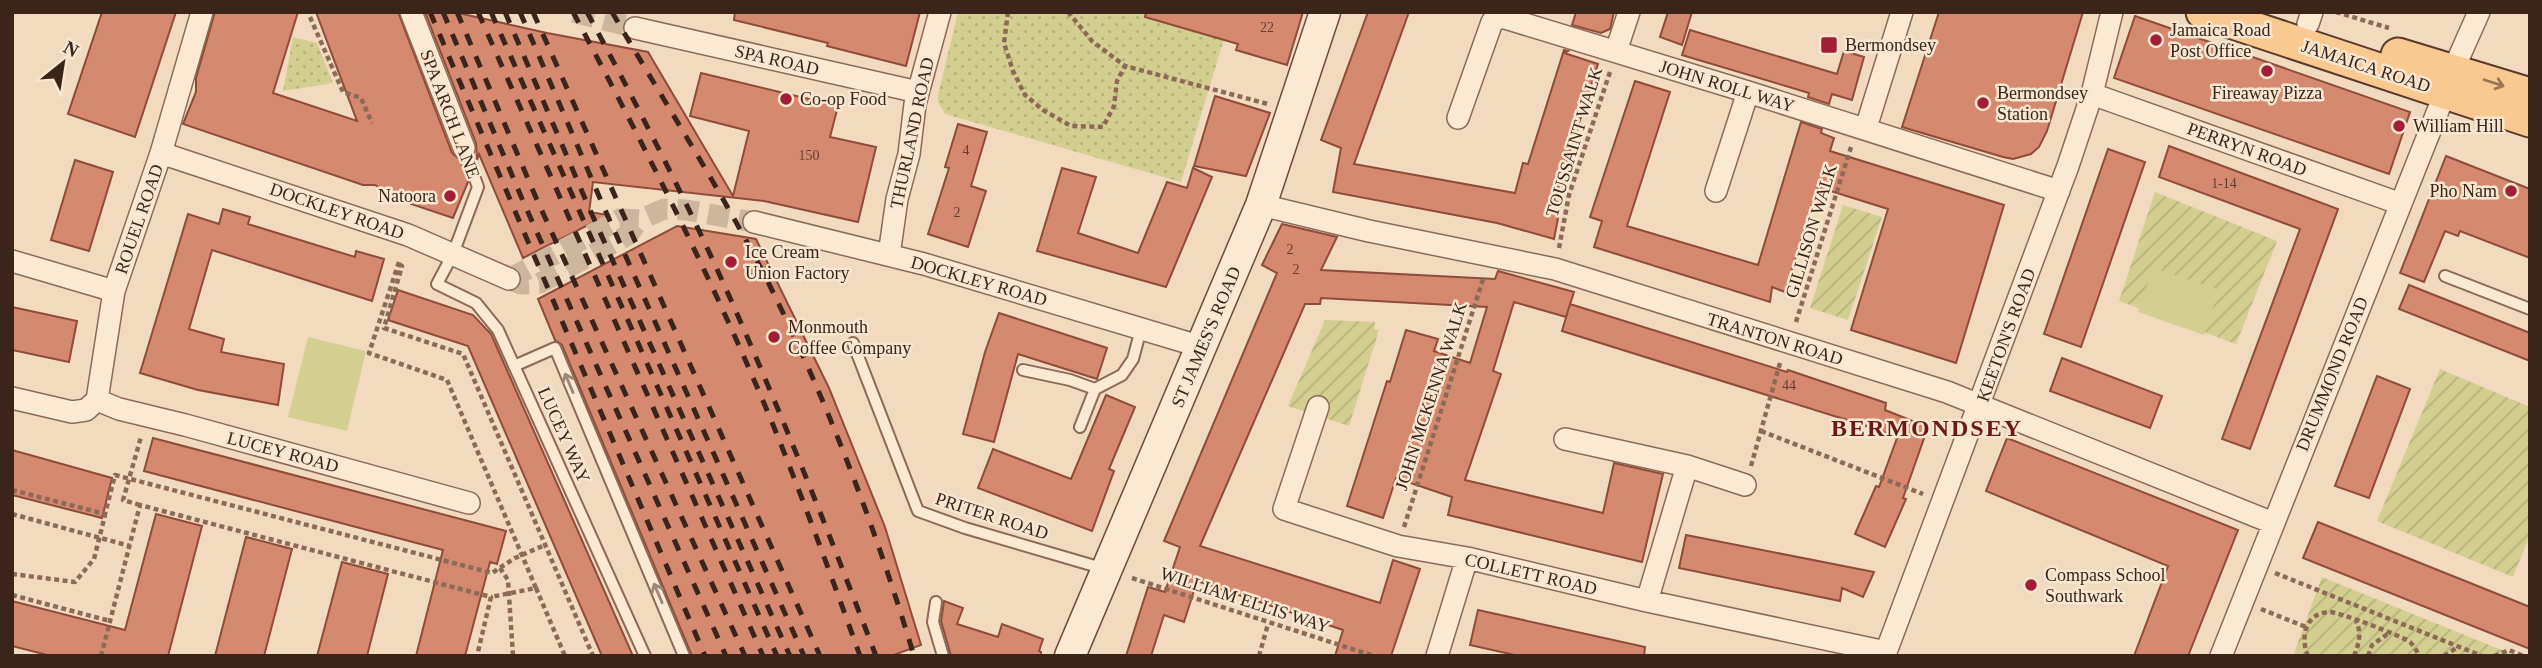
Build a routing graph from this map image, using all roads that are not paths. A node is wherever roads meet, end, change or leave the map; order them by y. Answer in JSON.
{"nodes":[{"id":1,"x":202,"y":12,"type":"edge"},
{"id":2,"x":411,"y":12,"type":"edge"},
{"id":3,"x":940,"y":12,"type":"edge"},
{"id":4,"x":1325,"y":12,"type":"edge"},
{"id":5,"x":1629,"y":12,"type":"edge"},
{"id":6,"x":1902,"y":12,"type":"edge"},
{"id":7,"x":2112,"y":12,"type":"edge"},
{"id":8,"x":2203,"y":12,"type":"edge"},
{"id":9,"x":2273,"y":12,"type":"edge"},
{"id":10,"x":2479,"y":12,"type":"edge"},
{"id":11,"x":2310,"y":18,"type":"edge"},
{"id":12,"x":635,"y":28,"type":"tunnel mouth"},
{"id":13,"x":1616,"y":51,"type":"junction"},
{"id":14,"x":2451,"y":82,"type":"junction"},
{"id":15,"x":918,"y":92,"type":"junction"},
{"id":16,"x":1748,"y":92,"type":"junction"},
{"id":17,"x":2092,"y":94,"type":"junction"},
{"id":18,"x":2530,"y":95,"type":"edge"},
{"id":19,"x":1458,"y":118,"type":"dead end"},
{"id":20,"x":2530,"y":120,"type":"edge"},
{"id":21,"x":1867,"y":124,"type":"junction"},
{"id":22,"x":464,"y":148,"type":"joint"},
{"id":23,"x":161,"y":153,"type":"junction"},
{"id":24,"x":1716,"y":191,"type":"dead end"},
{"id":25,"x":2059,"y":191,"type":"junction"},
{"id":26,"x":2401,"y":204,"type":"junction"},
{"id":27,"x":1261,"y":205,"type":"junction"},
{"id":28,"x":754,"y":222,"type":"tunnel mouth"},
{"id":29,"x":453,"y":254,"type":"junction"},
{"id":30,"x":889,"y":255,"type":"junction"},
{"id":31,"x":12,"y":261,"type":"edge"},
{"id":32,"x":2445,"y":276,"type":"dead end"},
{"id":33,"x":509,"y":279,"type":"dead end"},
{"id":34,"x":114,"y":290,"type":"junction"},
{"id":35,"x":2530,"y":309,"type":"edge"},
{"id":36,"x":1141,"y":329,"type":"junction"},
{"id":37,"x":853,"y":343,"type":"dead end"},
{"id":38,"x":1202,"y":347,"type":"junction"},
{"id":39,"x":514,"y":366,"type":"junction"},
{"id":40,"x":1023,"y":370,"type":"dead end"},
{"id":41,"x":1095,"y":389,"type":"junction"},
{"id":42,"x":12,"y":398,"type":"edge"},
{"id":43,"x":97,"y":400,"type":"junction"},
{"id":44,"x":1980,"y":403,"type":"junction"},
{"id":45,"x":1318,"y":407,"type":"dead end"},
{"id":46,"x":1080,"y":427,"type":"dead end"},
{"id":47,"x":1565,"y":439,"type":"dead end"},
{"id":48,"x":1687,"y":466,"type":"junction"},
{"id":49,"x":1745,"y":485,"type":"road end"},
{"id":50,"x":469,"y":503,"type":"dead end"},
{"id":51,"x":2273,"y":523,"type":"junction"},
{"id":52,"x":1467,"y":558,"type":"junction"},
{"id":53,"x":1107,"y":570,"type":"junction"},
{"id":54,"x":936,"y":601,"type":"dead end"},
{"id":55,"x":1647,"y":601,"type":"junction"},
{"id":56,"x":1886,"y":652,"type":"joint"},
{"id":57,"x":645,"y":656,"type":"edge"},
{"id":58,"x":684,"y":656,"type":"edge"},
{"id":59,"x":943,"y":656,"type":"edge"},
{"id":60,"x":1070,"y":656,"type":"edge"},
{"id":61,"x":1437,"y":656,"type":"edge"},
{"id":62,"x":2221,"y":656,"type":"edge"}],
"edges":[{"from":1,"to":23,"type":"street","name":"ROUEL ROAD"},
{"from":2,"to":22,"type":"street","name":"SPA ARCH LANE"},
{"from":3,"to":15,"type":"street","name":"THURLAND ROAD"},
{"from":4,"to":27,"type":"street","name":"ST JAMES'S ROAD"},
{"from":5,"to":13,"type":"street"},
{"from":6,"to":21,"type":"street"},
{"from":7,"to":17,"type":"street","name":"KEETON'S ROAD"},
{"from":8,"to":14,"type":"main road","name":"JAMAICA ROAD"},
{"from":9,"to":11,"type":"main road","name":"JAMAICA ROAD"},
{"from":10,"to":14,"type":"street","name":"DRUMMOND ROAD"},
{"from":11,"to":14,"type":"main road","name":"JAMAICA ROAD"},
{"from":12,"to":15,"type":"street","name":"SPA ROAD"},
{"from":13,"to":16,"type":"street","name":"JOHN ROLL WAY"},
{"from":13,"to":19,"type":"street","name":"JOHN ROLL WAY"},
{"from":14,"to":18,"type":"main road","name":"JAMAICA ROAD","one_way":true},
{"from":14,"to":20,"type":"main road","name":"JAMAICA ROAD"},
{"from":14,"to":26,"type":"street","name":"DRUMMOND ROAD"},
{"from":15,"to":30,"type":"street","name":"THURLAND ROAD"},
{"from":16,"to":21,"type":"street","name":"JOHN ROLL WAY"},
{"from":16,"to":24,"type":"street"},
{"from":17,"to":25,"type":"street","name":"KEETON'S ROAD"},
{"from":17,"to":26,"type":"street","name":"PERRYN ROAD"},
{"from":21,"to":25,"type":"street","name":"JOHN ROLL WAY"},
{"from":22,"to":29,"type":"lane","name":"SPA ARCH LANE"},
{"from":23,"to":29,"type":"street","name":"DOCKLEY ROAD"},
{"from":23,"to":34,"type":"street","name":"ROUEL ROAD"},
{"from":25,"to":44,"type":"street","name":"KEETON'S ROAD"},
{"from":26,"to":51,"type":"street","name":"DRUMMOND ROAD"},
{"from":27,"to":38,"type":"street","name":"ST JAMES'S ROAD"},
{"from":27,"to":44,"type":"street","name":"TRANTON ROAD"},
{"from":28,"to":30,"type":"street","name":"DOCKLEY ROAD"},
{"from":29,"to":33,"type":"street","name":"DOCKLEY ROAD"},
{"from":29,"to":39,"type":"lane","name":"LUCEY WAY"},
{"from":30,"to":36,"type":"street","name":"DOCKLEY ROAD"},
{"from":31,"to":34,"type":"street"},
{"from":32,"to":35,"type":"lane"},
{"from":34,"to":43,"type":"street","name":"ROUEL ROAD"},
{"from":36,"to":38,"type":"street","name":"DOCKLEY ROAD"},
{"from":36,"to":41,"type":"lane"},
{"from":37,"to":53,"type":"lane","name":"PRITER ROAD"},
{"from":38,"to":53,"type":"street","name":"ST JAMES'S ROAD"},
{"from":39,"to":57,"type":"lane","name":"LUCEY WAY"},
{"from":58,"to":39,"type":"lane","one_way":true},
{"from":40,"to":41,"type":"lane"},
{"from":41,"to":46,"type":"lane"},
{"from":42,"to":43,"type":"street"},
{"from":43,"to":50,"type":"street","name":"LUCEY ROAD"},
{"from":44,"to":51,"type":"street","name":"TRANTON ROAD"},
{"from":44,"to":56,"type":"street","name":"KEETON'S ROAD"},
{"from":45,"to":52,"type":"street","name":"COLLETT ROAD"},
{"from":47,"to":48,"type":"street"},
{"from":48,"to":49,"type":"street"},
{"from":48,"to":55,"type":"street"},
{"from":51,"to":62,"type":"street","name":"DRUMMOND ROAD"},
{"from":52,"to":55,"type":"street","name":"COLLETT ROAD"},
{"from":52,"to":61,"type":"street"},
{"from":53,"to":60,"type":"street","name":"ST JAMES'S ROAD"},
{"from":54,"to":59,"type":"lane"},
{"from":55,"to":56,"type":"street","name":"COLLETT ROAD"}]}
